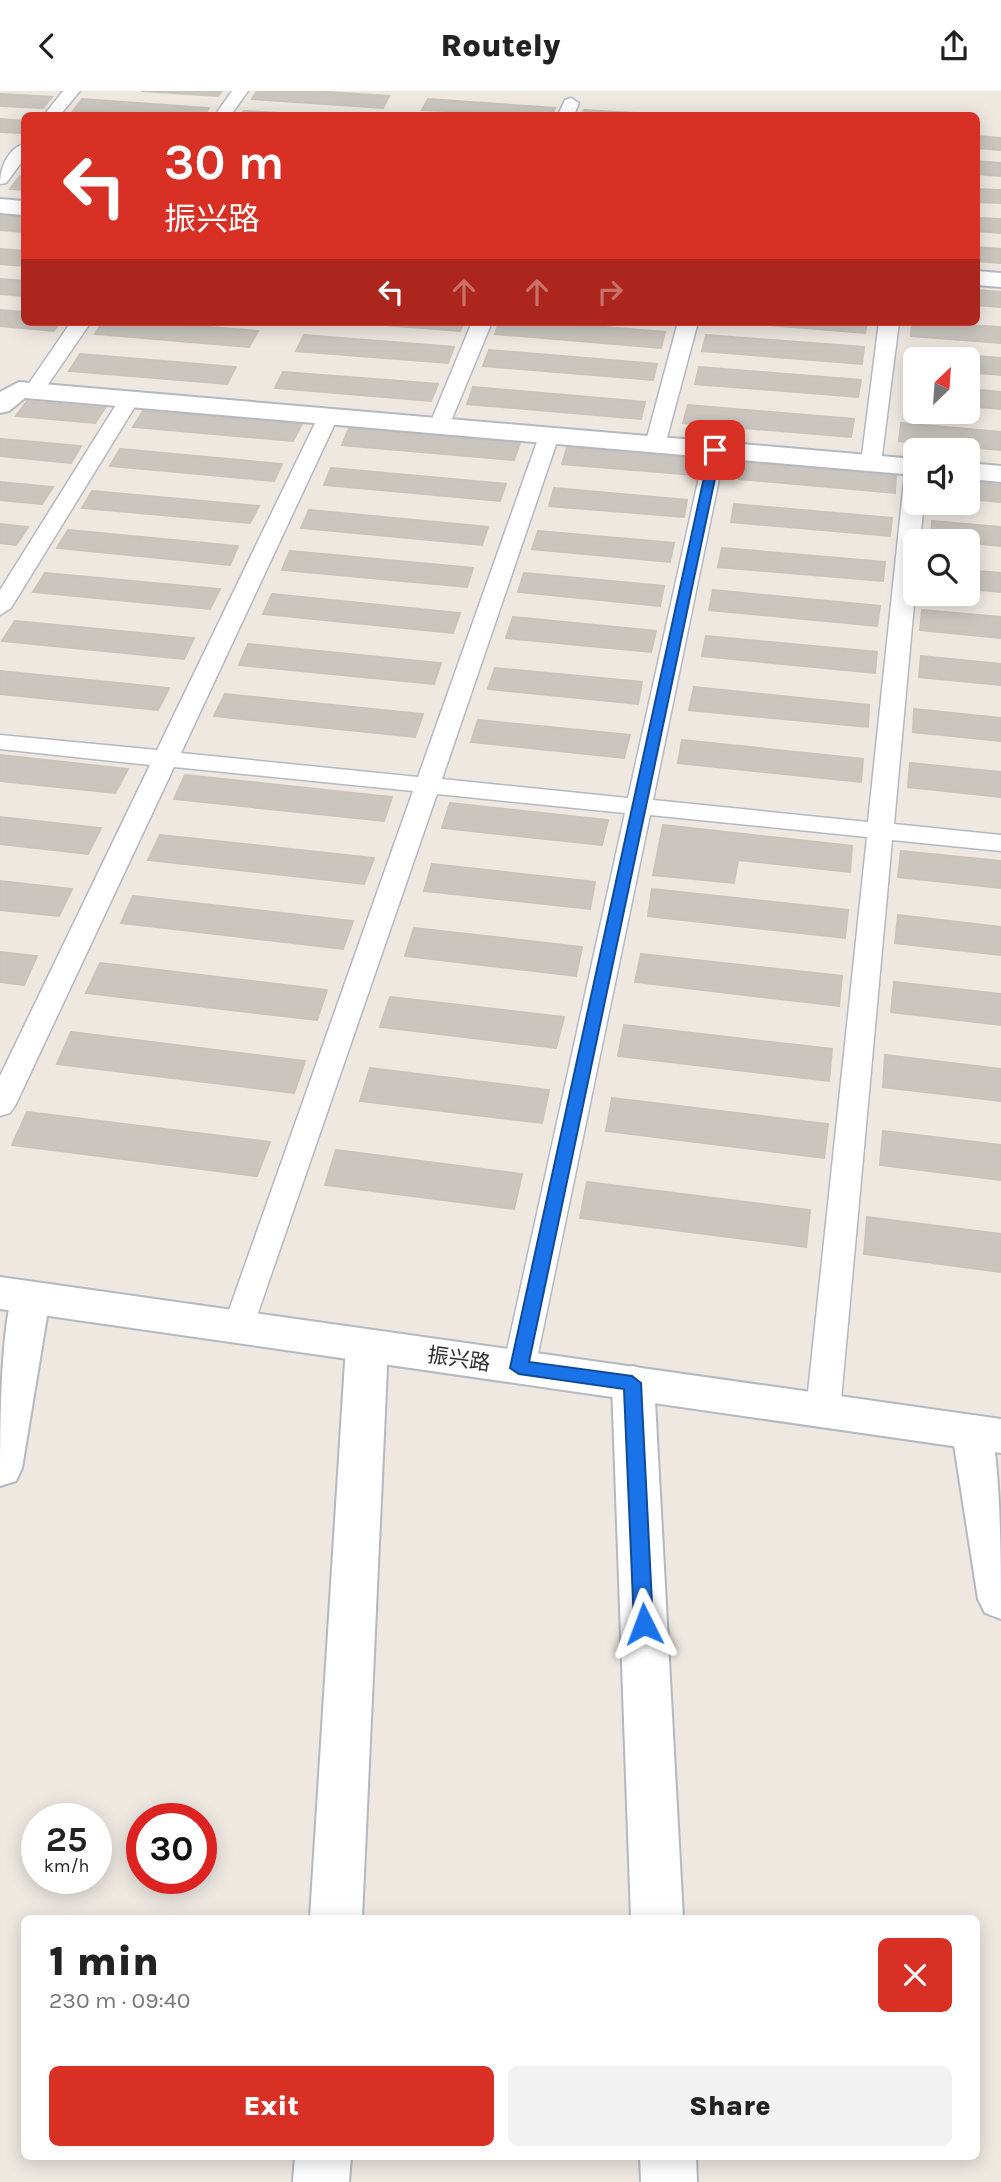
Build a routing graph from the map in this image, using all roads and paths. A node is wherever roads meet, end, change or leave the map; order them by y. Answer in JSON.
{"nodes":[{"id":1,"x":72,"y":91,"type":"edge"},
{"id":2,"x":240,"y":91,"type":"edge"},
{"id":3,"x":54,"y":112,"type":"edge"},
{"id":4,"x":225,"y":112,"type":"edge"},
{"id":5,"x":21,"y":153,"type":"edge"},
{"id":6,"x":0,"y":179,"type":"edge"},
{"id":7,"x":0,"y":206,"type":"edge"},
{"id":8,"x":21,"y":208,"type":"edge"},
{"id":9,"x":980,"y":278,"type":"edge"},
{"id":10,"x":1001,"y":280,"type":"edge"},
{"id":11,"x":77,"y":326,"type":"edge"},
{"id":12,"x":480,"y":326,"type":"edge"},
{"id":13,"x":687,"y":326,"type":"edge"},
{"id":14,"x":888,"y":326,"type":"edge"},
{"id":15,"x":33,"y":392,"type":"junction"},
{"id":16,"x":129,"y":400,"type":"junction"},
{"id":17,"x":0,"y":405,"type":"edge"},
{"id":18,"x":328,"y":417,"type":"junction"},
{"id":19,"x":439,"y":426,"type":"junction"},
{"id":20,"x":550,"y":436,"type":"junction"},
{"id":21,"x":655,"y":445,"type":"junction"},
{"id":22,"x":715,"y":450,"type":"junction"},
{"id":23,"x":871,"y":463,"type":"junction"},
{"id":24,"x":903,"y":466,"type":"edge"},
{"id":25,"x":980,"y":472,"type":"edge"},
{"id":26,"x":1001,"y":474,"type":"edge"},
{"id":27,"x":912,"y":515,"type":"edge"},
{"id":28,"x":0,"y":608,"type":"edge"},
{"id":29,"x":0,"y":742,"type":"edge"},
{"id":30,"x":165,"y":759,"type":"junction"},
{"id":31,"x":427,"y":785,"type":"junction"},
{"id":32,"x":639,"y":807,"type":"junction"},
{"id":33,"x":881,"y":831,"type":"junction"},
{"id":34,"x":1001,"y":843,"type":"edge"},
{"id":35,"x":0,"y":1106,"type":"edge"},
{"id":36,"x":14,"y":1296,"type":"edge"},
{"id":37,"x":239,"y":1327,"type":"junction"},
{"id":38,"x":367,"y":1346,"type":"junction"},
{"id":39,"x":519,"y":1368,"type":"junction"},
{"id":40,"x":632,"y":1383,"type":"junction"},
{"id":41,"x":823,"y":1411,"type":"junction"},
{"id":42,"x":988,"y":1434,"type":"edge"},
{"id":43,"x":0,"y":1468,"type":"edge"},
{"id":44,"x":1001,"y":1599,"type":"edge"},
{"id":45,"x":336,"y":1915,"type":"edge"},
{"id":46,"x":657,"y":1915,"type":"edge"},
{"id":47,"x":323,"y":2160,"type":"edge"},
{"id":48,"x":668,"y":2160,"type":"edge"},
{"id":49,"x":321,"y":2182,"type":"edge"},
{"id":50,"x":669,"y":2182,"type":"edge"}],
"edges":[{"from":1,"to":3,"type":"lane"},
{"from":2,"to":4,"type":"lane"},
{"from":5,"to":6,"type":"lane"},
{"from":7,"to":8,"type":"street"},
{"from":9,"to":10,"type":"street"},
{"from":11,"to":15,"type":"lane"},
{"from":12,"to":19,"type":"lane"},
{"from":13,"to":21,"type":"lane"},
{"from":14,"to":23,"type":"lane"},
{"from":15,"to":16,"type":"street"},
{"from":15,"to":17,"type":"street"},
{"from":16,"to":18,"type":"street"},
{"from":16,"to":28,"type":"lane"},
{"from":18,"to":19,"type":"street"},
{"from":18,"to":30,"type":"lane"},
{"from":19,"to":20,"type":"street"},
{"from":20,"to":21,"type":"street"},
{"from":20,"to":31,"type":"lane"},
{"from":21,"to":22,"type":"street"},
{"from":22,"to":23,"type":"street"},
{"from":22,"to":32,"type":"lane"},
{"from":23,"to":24,"type":"street"},
{"from":25,"to":26,"type":"street"},
{"from":27,"to":33,"type":"lane"},
{"from":29,"to":30,"type":"lane"},
{"from":30,"to":31,"type":"lane"},
{"from":30,"to":35,"type":"lane"},
{"from":31,"to":32,"type":"lane"},
{"from":31,"to":37,"type":"lane"},
{"from":32,"to":33,"type":"lane"},
{"from":32,"to":39,"type":"lane"},
{"from":33,"to":34,"type":"lane"},
{"from":33,"to":41,"type":"lane"},
{"from":36,"to":37,"type":"street","name":"振兴路"},
{"from":36,"to":43,"type":"street"},
{"from":37,"to":38,"type":"street","name":"振兴路"},
{"from":38,"to":39,"type":"street","name":"振兴路"},
{"from":38,"to":45,"type":"street"},
{"from":39,"to":40,"type":"street","name":"振兴路"},
{"from":40,"to":41,"type":"street","name":"振兴路"},
{"from":40,"to":46,"type":"street"},
{"from":41,"to":42,"type":"street","name":"振兴路"},
{"from":42,"to":44,"type":"street"},
{"from":47,"to":49,"type":"street"},
{"from":48,"to":50,"type":"street"}]}
